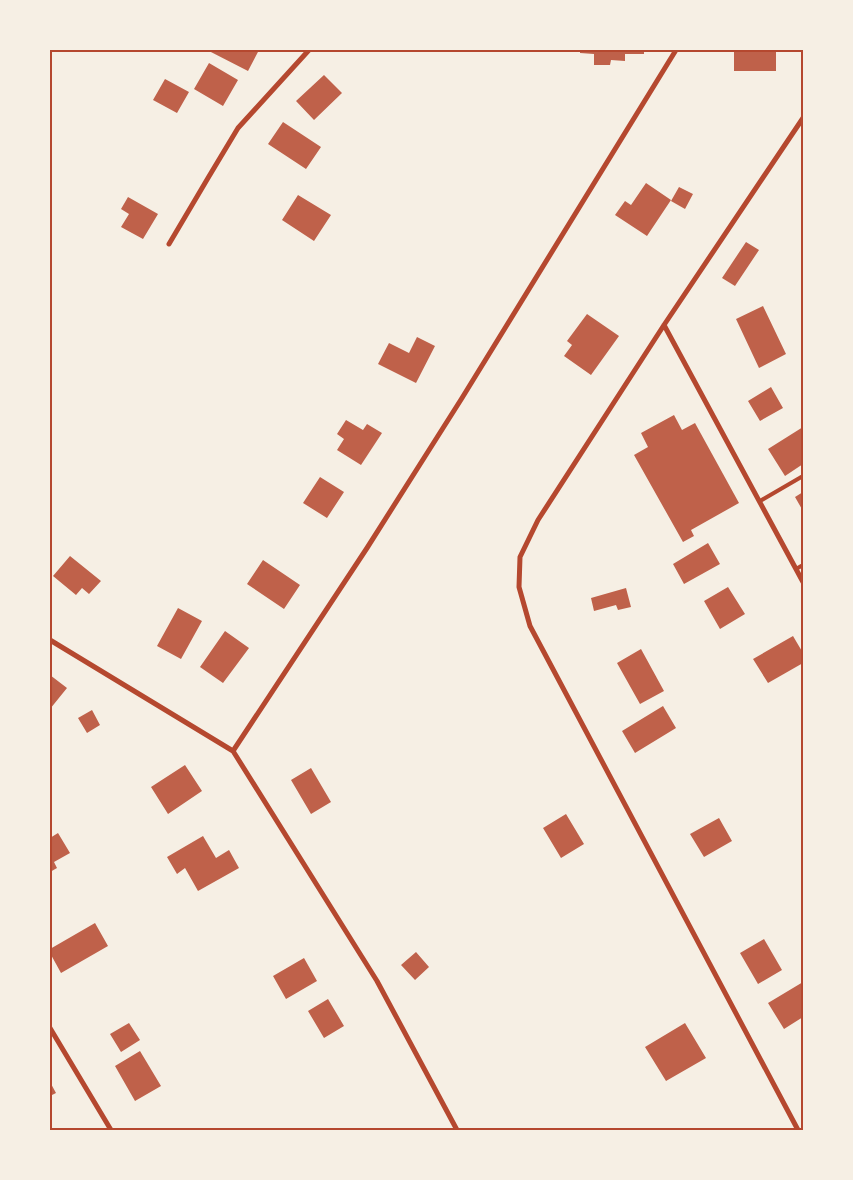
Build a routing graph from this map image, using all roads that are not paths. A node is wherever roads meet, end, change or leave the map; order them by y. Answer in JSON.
{"nodes":[{"id":1,"x":309,"y":50,"type":"edge"},
{"id":2,"x":676,"y":50,"type":"edge"},
{"id":3,"x":803,"y":118,"type":"edge"},
{"id":4,"x":169,"y":244,"type":"dead end"},
{"id":5,"x":664,"y":325,"type":"junction"},
{"id":6,"x":803,"y":476,"type":"edge"},
{"id":7,"x":760,"y":502,"type":"junction"},
{"id":8,"x":803,"y":565,"type":"edge"},
{"id":9,"x":796,"y":569,"type":"junction"},
{"id":10,"x":803,"y":582,"type":"edge"},
{"id":11,"x":50,"y":640,"type":"edge"},
{"id":12,"x":233,"y":751,"type":"junction"},
{"id":13,"x":50,"y":1028,"type":"edge"},
{"id":14,"x":111,"y":1130,"type":"edge"},
{"id":15,"x":457,"y":1130,"type":"edge"},
{"id":16,"x":798,"y":1130,"type":"edge"}],
"edges":[{"from":1,"to":4,"type":"street"},
{"from":2,"to":12,"type":"street"},
{"from":3,"to":5,"type":"street"},
{"from":5,"to":7,"type":"street"},
{"from":5,"to":16,"type":"street"},
{"from":6,"to":7,"type":"lane"},
{"from":7,"to":9,"type":"street"},
{"from":8,"to":9,"type":"lane"},
{"from":9,"to":10,"type":"street"},
{"from":11,"to":12,"type":"street"},
{"from":12,"to":15,"type":"street"},
{"from":13,"to":14,"type":"street"}]}
